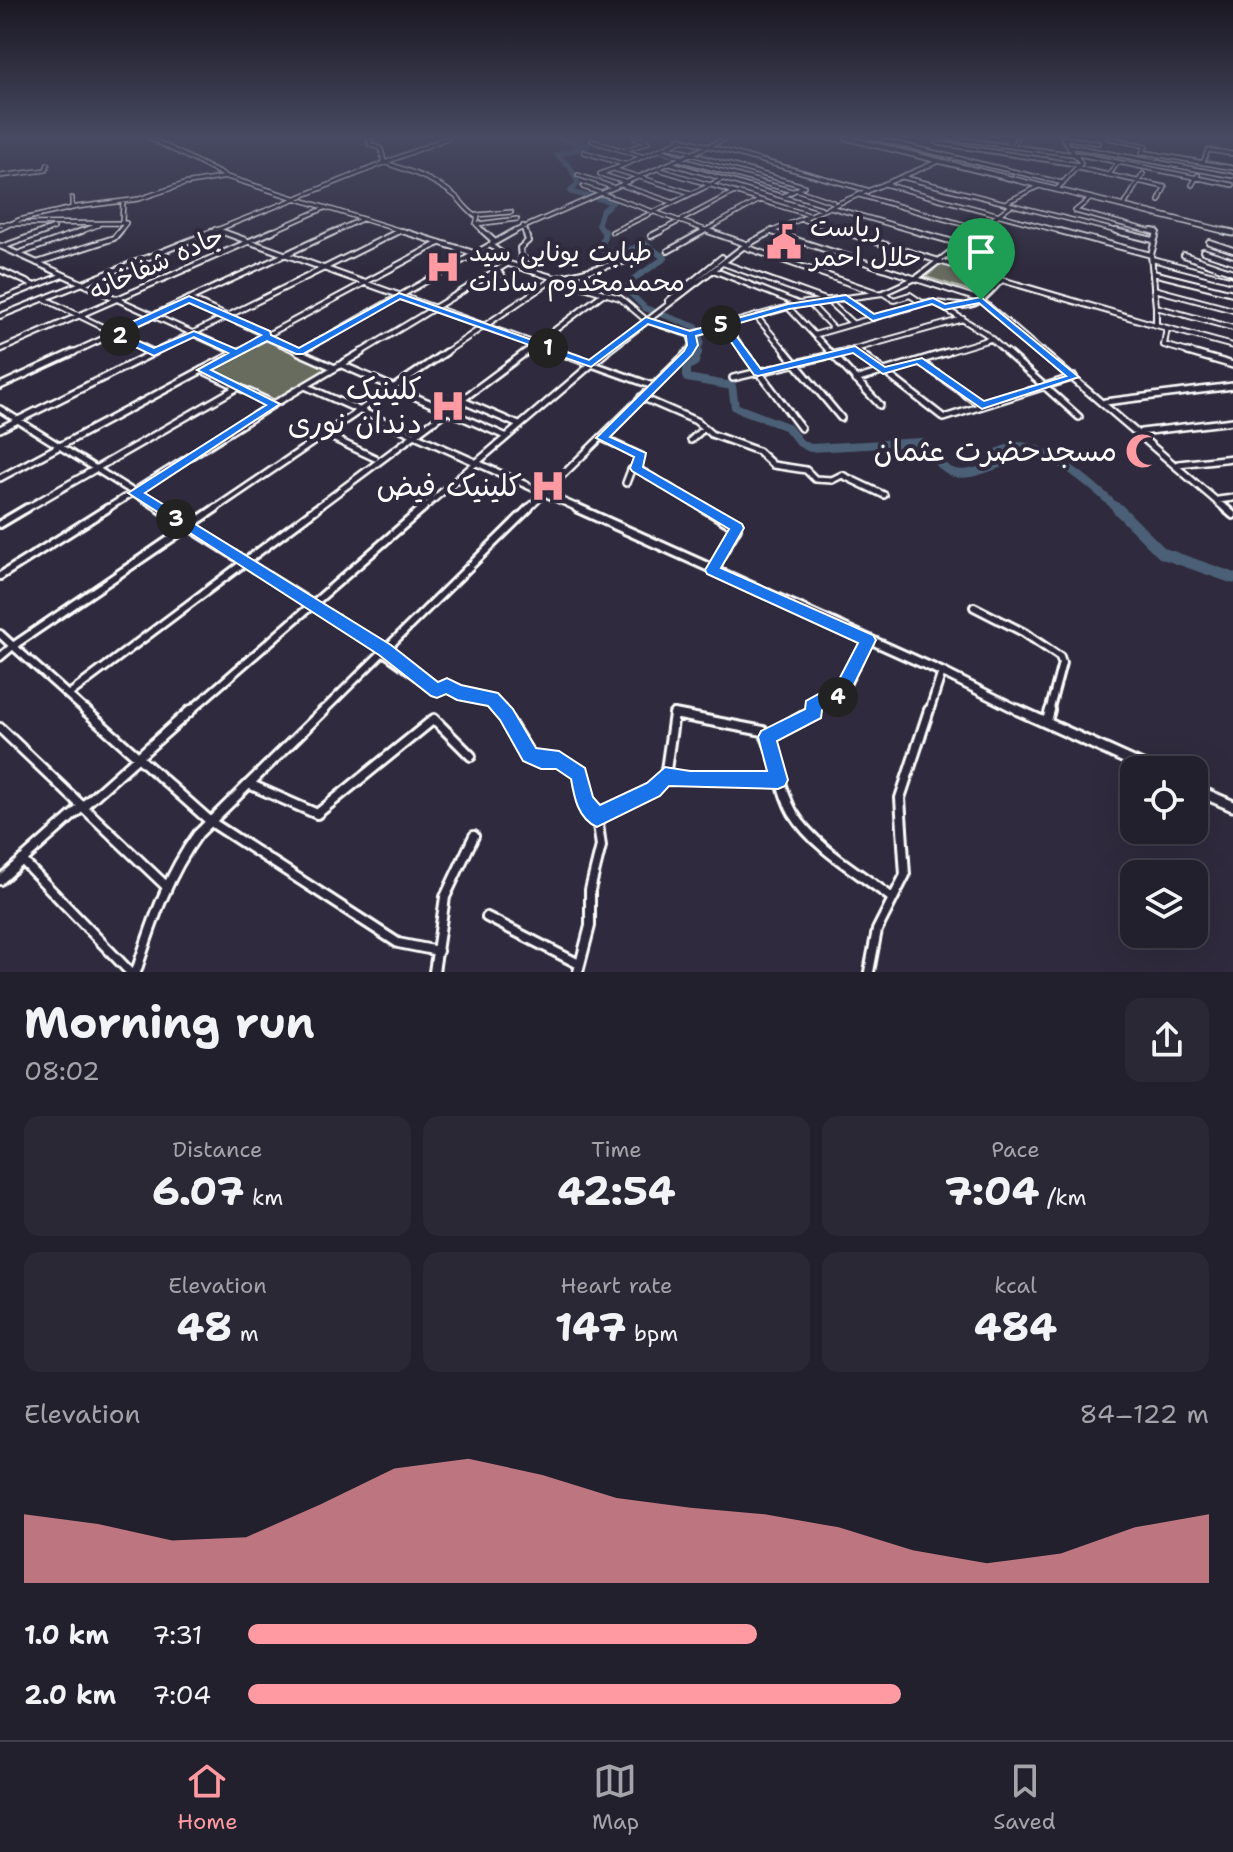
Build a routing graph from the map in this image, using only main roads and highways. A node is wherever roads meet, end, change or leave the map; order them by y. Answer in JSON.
{"nodes":[{"id":1,"x":1028,"y":183,"type":"edge"},
{"id":2,"x":1233,"y":233,"type":"edge"},
{"id":3,"x":1,"y":247,"type":"edge"},
{"id":4,"x":236,"y":353,"type":"junction"},
{"id":5,"x":305,"y":386,"type":"junction"},
{"id":6,"x":1120,"y":756,"type":"edge"},
{"id":7,"x":1208,"y":795,"type":"edge"},
{"id":8,"x":1233,"y":806,"type":"edge"}],
"edges":[{"from":1,"to":2,"type":"highway"},
{"from":3,"to":4,"type":"main road"},
{"from":4,"to":5,"type":"main road"},
{"from":4,"to":5,"type":"main road"},
{"from":5,"to":6,"type":"main road"},
{"from":7,"to":8,"type":"main road"}]}
